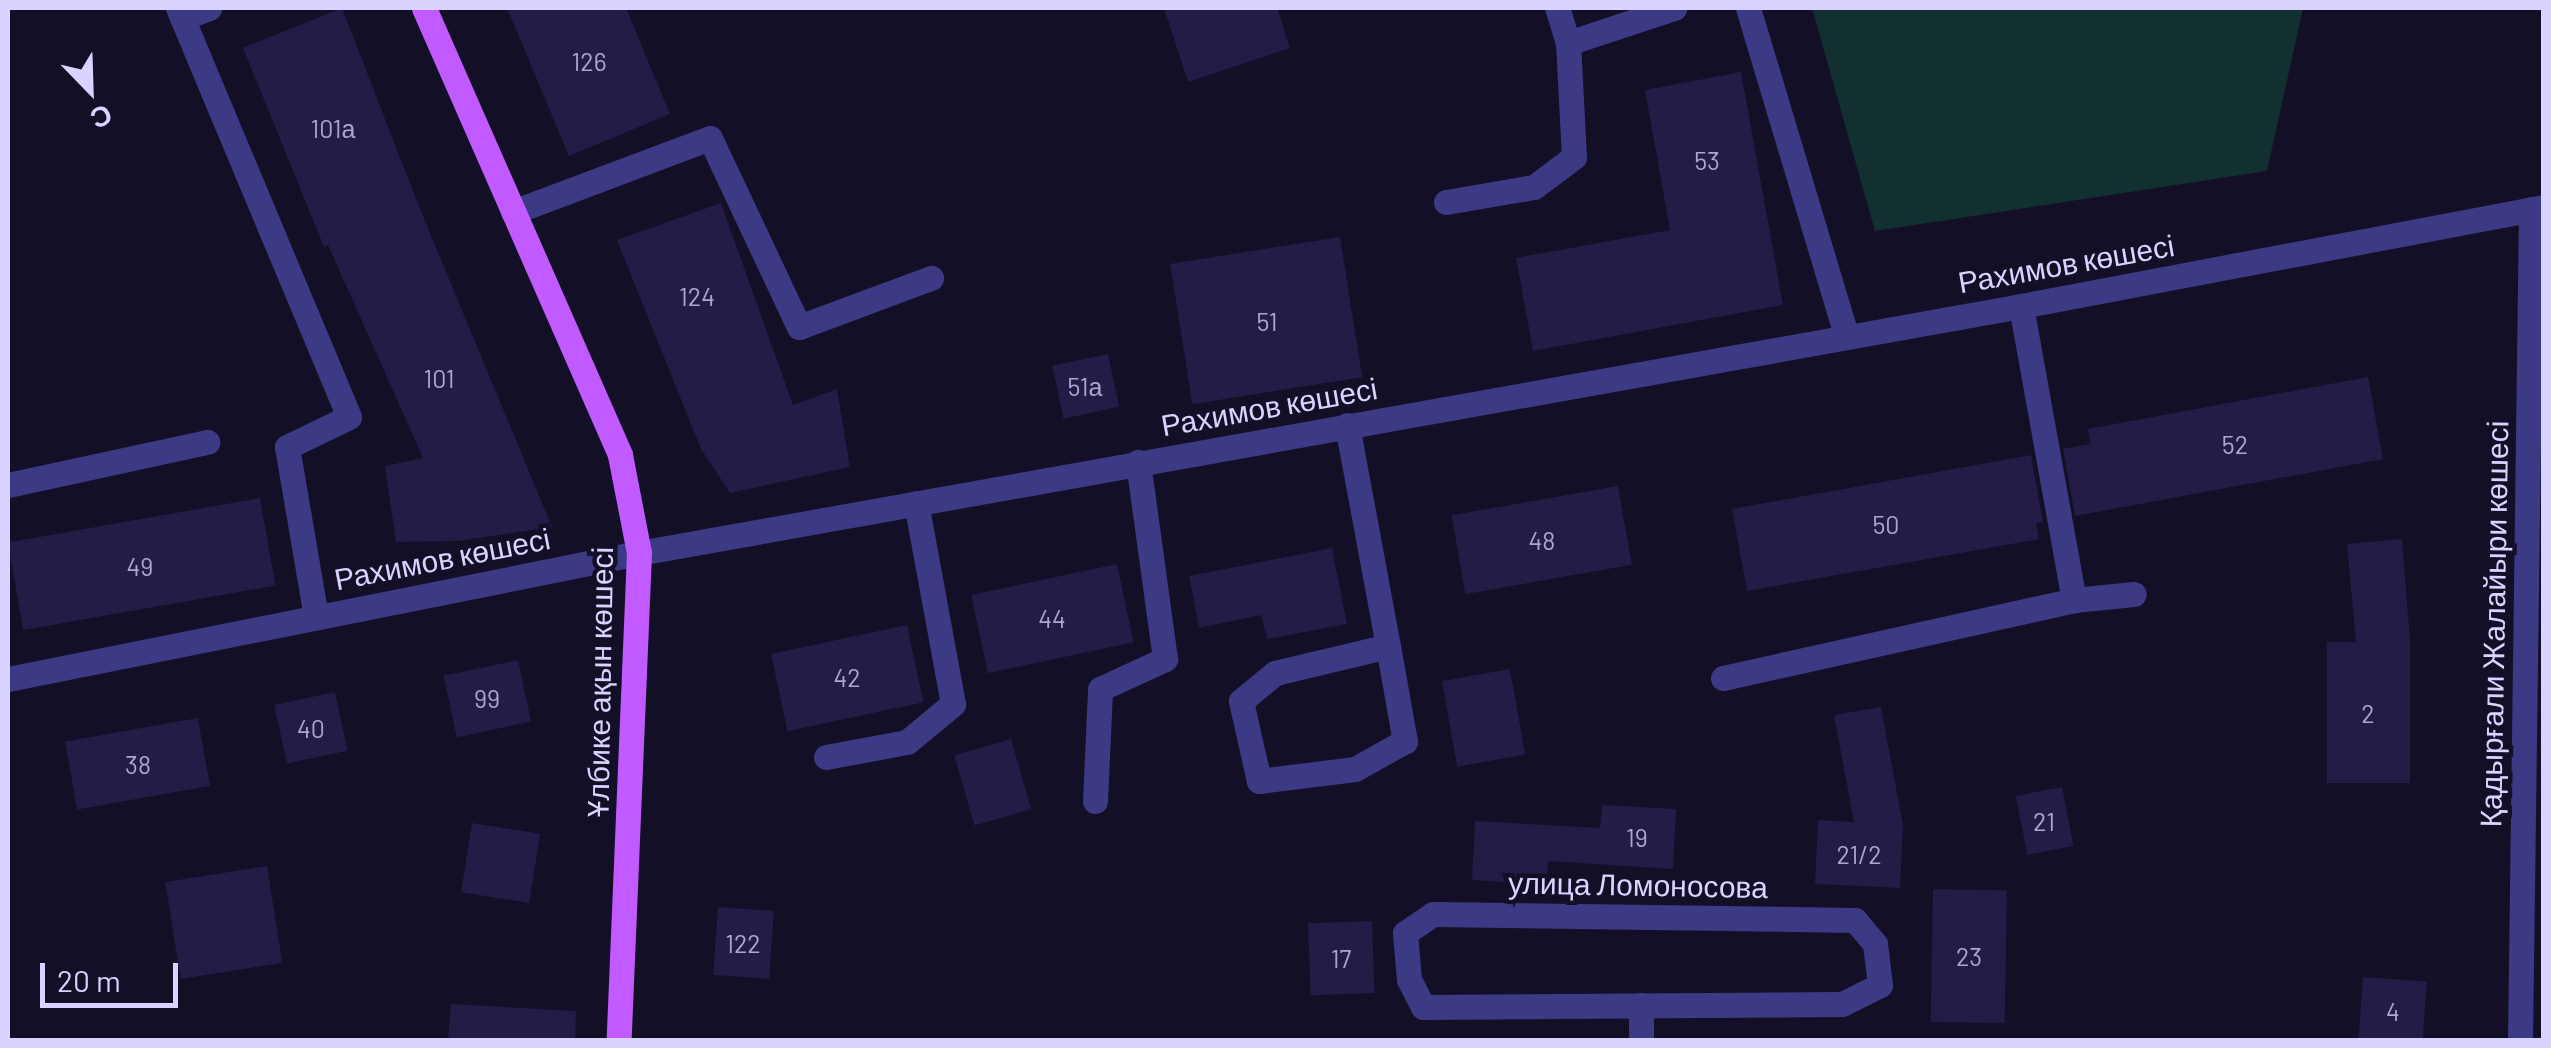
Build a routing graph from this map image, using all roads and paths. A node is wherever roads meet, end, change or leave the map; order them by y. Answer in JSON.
{"nodes":[{"id":1,"x":209,"y":8,"type":"edge"},
{"id":2,"x":424,"y":8,"type":"edge"},
{"id":3,"x":1556,"y":8,"type":"edge"},
{"id":4,"x":1674,"y":8,"type":"edge"},
{"id":5,"x":1748,"y":8,"type":"edge"},
{"id":6,"x":180,"y":13,"type":"edge"},
{"id":7,"x":1568,"y":43,"type":"junction"},
{"id":8,"x":1446,"y":202,"type":"dead end"},
{"id":9,"x":2537,"y":208,"type":"edge"},
{"id":10,"x":513,"y":212,"type":"junction"},
{"id":11,"x":931,"y":278,"type":"dead end"},
{"id":12,"x":2021,"y":306,"type":"junction"},
{"id":13,"x":1846,"y":334,"type":"junction"},
{"id":14,"x":1346,"y":425,"type":"junction"},
{"id":15,"x":207,"y":442,"type":"dead end"},
{"id":16,"x":1138,"y":462,"type":"junction"},
{"id":17,"x":8,"y":485,"type":"edge"},
{"id":18,"x":916,"y":503,"type":"junction"},
{"id":19,"x":639,"y":553,"type":"junction"},
{"id":20,"x":2134,"y":594,"type":"dead end"},
{"id":21,"x":2074,"y":600,"type":"junction"},
{"id":22,"x":316,"y":616,"type":"junction"},
{"id":23,"x":1388,"y":646,"type":"junction"},
{"id":24,"x":1723,"y":678,"type":"dead end"},
{"id":25,"x":8,"y":679,"type":"edge"},
{"id":26,"x":2534,"y":707,"type":"edge"},
{"id":27,"x":826,"y":757,"type":"dead end"},
{"id":28,"x":1096,"y":802,"type":"dead end"},
{"id":29,"x":1641,"y":1005,"type":"junction"},
{"id":30,"x":619,"y":1040,"type":"edge"},
{"id":31,"x":1641,"y":1040,"type":"edge"},
{"id":32,"x":2520,"y":1040,"type":"edge"}],
"edges":[{"from":1,"to":6,"type":"street"},
{"from":2,"to":10,"type":"main road","name":"Ұлбике ақын көшесі"},
{"from":3,"to":7,"type":"street"},
{"from":4,"to":7,"type":"street"},
{"from":5,"to":13,"type":"street"},
{"from":6,"to":22,"type":"street"},
{"from":7,"to":8,"type":"street"},
{"from":9,"to":12,"type":"street","name":"Рахимов көшесі"},
{"from":9,"to":26,"type":"street","name":"Қадырғали Жалайыри көшесі"},
{"from":10,"to":11,"type":"street"},
{"from":10,"to":19,"type":"main road","name":"Ұлбике ақын көшесі"},
{"from":12,"to":13,"type":"street","name":"Рахимов көшесі"},
{"from":12,"to":21,"type":"street"},
{"from":13,"to":14,"type":"street","name":"Рахимов көшесі"},
{"from":14,"to":16,"type":"street","name":"Рахимов көшесі"},
{"from":14,"to":23,"type":"street"},
{"from":15,"to":17,"type":"street"},
{"from":16,"to":18,"type":"street","name":"Рахимов көшесі"},
{"from":16,"to":28,"type":"street"},
{"from":18,"to":19,"type":"street","name":"Рахимов көшесі"},
{"from":18,"to":27,"type":"street"},
{"from":19,"to":22,"type":"street","name":"Рахимов көшесі"},
{"from":19,"to":30,"type":"main road","name":"Ұлбике ақын көшесі"},
{"from":20,"to":21,"type":"street"},
{"from":21,"to":24,"type":"street"},
{"from":22,"to":25,"type":"street","name":"Рахимов көшесі"},
{"from":23,"to":23,"type":"street"},
{"from":26,"to":32,"type":"street","name":"Қадырғали Жалайыри көшесі"},
{"from":29,"to":29,"type":"street","name":"улица Ломоносова"},
{"from":29,"to":31,"type":"street"}]}
